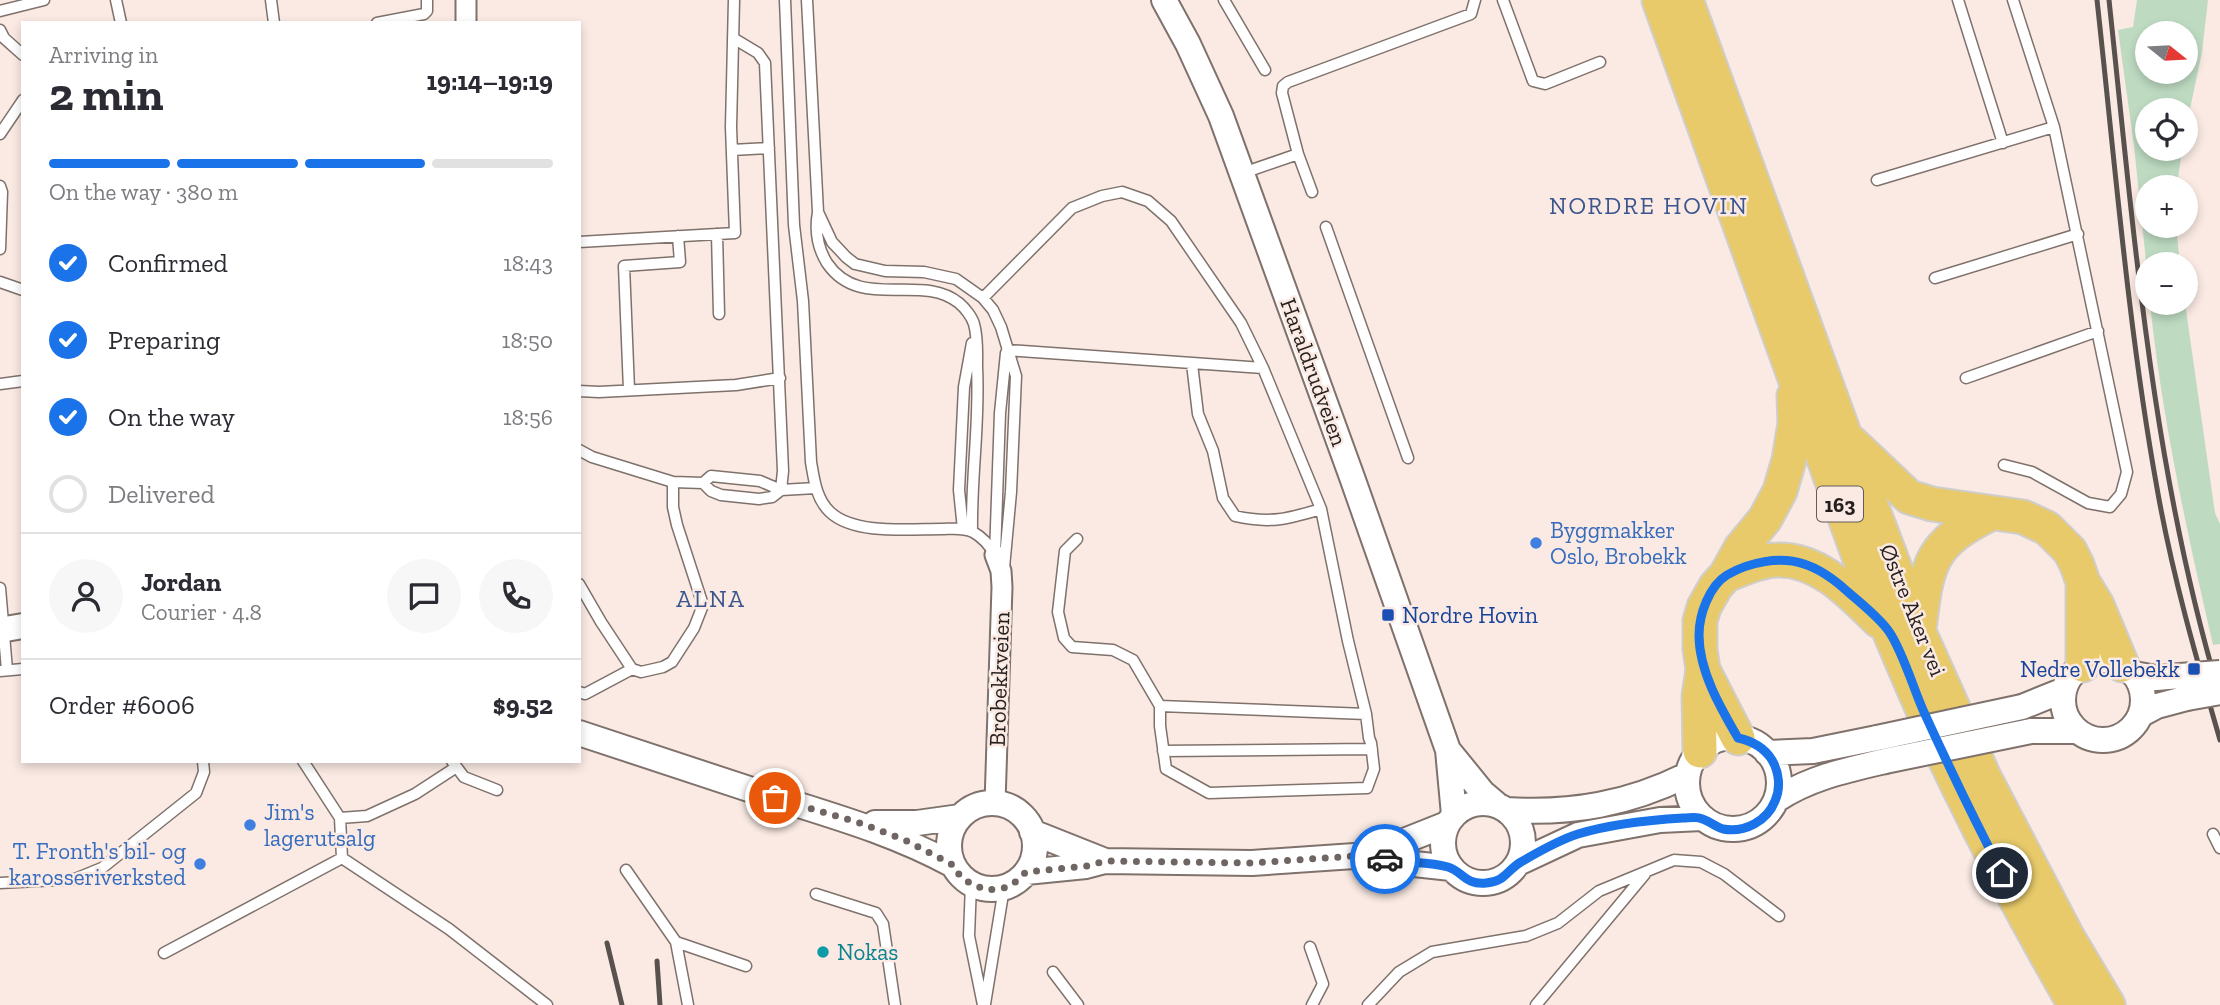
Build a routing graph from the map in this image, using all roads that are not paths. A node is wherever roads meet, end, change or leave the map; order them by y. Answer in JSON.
{"nodes":[{"id":1,"x":44,"y":0,"type":"edge"},
{"id":2,"x":116,"y":0,"type":"edge"},
{"id":3,"x":271,"y":0,"type":"edge"},
{"id":4,"x":427,"y":0,"type":"edge"},
{"id":5,"x":466,"y":0,"type":"edge"},
{"id":6,"x":734,"y":0,"type":"edge"},
{"id":7,"x":785,"y":0,"type":"edge"},
{"id":8,"x":807,"y":0,"type":"edge"},
{"id":9,"x":1164,"y":0,"type":"edge"},
{"id":10,"x":1224,"y":0,"type":"edge"},
{"id":11,"x":1475,"y":0,"type":"edge"},
{"id":12,"x":1503,"y":0,"type":"edge"},
{"id":13,"x":1659,"y":0,"type":"edge"},
{"id":14,"x":1686,"y":0,"type":"edge"},
{"id":15,"x":1958,"y":0,"type":"edge"},
{"id":16,"x":2012,"y":0,"type":"edge"},
{"id":17,"x":0,"y":11,"type":"edge"},
{"id":18,"x":121,"y":21,"type":"edge"},
{"id":19,"x":274,"y":21,"type":"edge"},
{"id":20,"x":389,"y":21,"type":"edge"},
{"id":21,"x":466,"y":21,"type":"edge"},
{"id":22,"x":0,"y":30,"type":"edge"},
{"id":23,"x":733,"y":38,"type":"junction"},
{"id":24,"x":21,"y":53,"type":"edge"},
{"id":25,"x":1600,"y":62,"type":"dead end"},
{"id":26,"x":1265,"y":70,"type":"dead end"},
{"id":27,"x":21,"y":103,"type":"edge"},
{"id":28,"x":2054,"y":127,"type":"junction"},
{"id":29,"x":0,"y":134,"type":"edge"},
{"id":30,"x":2003,"y":143,"type":"junction"},
{"id":31,"x":769,"y":148,"type":"junction"},
{"id":32,"x":732,"y":150,"type":"junction"},
{"id":33,"x":1298,"y":154,"type":"junction"},
{"id":34,"x":1243,"y":173,"type":"junction"},
{"id":35,"x":1877,"y":180,"type":"dead end"},
{"id":36,"x":0,"y":186,"type":"edge"},
{"id":37,"x":1312,"y":192,"type":"dead end"},
{"id":38,"x":818,"y":212,"type":"junction"},
{"id":39,"x":1326,"y":227,"type":"dead end"},
{"id":40,"x":717,"y":234,"type":"junction"},
{"id":41,"x":2078,"y":234,"type":"junction"},
{"id":42,"x":678,"y":236,"type":"junction"},
{"id":43,"x":581,"y":242,"type":"edge"},
{"id":44,"x":0,"y":249,"type":"edge"},
{"id":45,"x":1935,"y":278,"type":"dead end"},
{"id":46,"x":0,"y":282,"type":"edge"},
{"id":47,"x":21,"y":289,"type":"edge"},
{"id":48,"x":983,"y":298,"type":"junction"},
{"id":49,"x":719,"y":314,"type":"dead end"},
{"id":50,"x":2098,"y":331,"type":"junction"},
{"id":51,"x":1007,"y":350,"type":"junction"},
{"id":52,"x":1192,"y":364,"type":"junction"},
{"id":53,"x":1263,"y":368,"type":"junction"},
{"id":54,"x":1794,"y":376,"type":"junction"},
{"id":55,"x":780,"y":378,"type":"junction"},
{"id":56,"x":1966,"y":378,"type":"dead end"},
{"id":57,"x":21,"y":381,"type":"edge"},
{"id":58,"x":0,"y":384,"type":"edge"},
{"id":59,"x":629,"y":390,"type":"junction"},
{"id":60,"x":581,"y":391,"type":"edge"},
{"id":61,"x":1845,"y":436,"type":"junction"},
{"id":62,"x":581,"y":451,"type":"edge"},
{"id":63,"x":1408,"y":458,"type":"dead end"},
{"id":64,"x":2004,"y":466,"type":"dead end"},
{"id":65,"x":673,"y":482,"type":"junction"},
{"id":66,"x":703,"y":483,"type":"junction"},
{"id":67,"x":816,"y":488,"type":"junction"},
{"id":68,"x":781,"y":490,"type":"junction"},
{"id":69,"x":1321,"y":509,"type":"junction"},
{"id":70,"x":1990,"y":514,"type":"junction"},
{"id":71,"x":967,"y":530,"type":"junction"},
{"id":72,"x":1077,"y":539,"type":"dead end"},
{"id":73,"x":995,"y":555,"type":"junction"},
{"id":74,"x":1726,"y":575,"type":"junction"},
{"id":75,"x":2083,"y":582,"type":"junction"},
{"id":76,"x":581,"y":587,"type":"edge"},
{"id":77,"x":1002,"y":587,"type":"junction"},
{"id":78,"x":0,"y":588,"type":"edge"},
{"id":79,"x":9,"y":628,"type":"edge"},
{"id":80,"x":1904,"y":632,"type":"junction"},
{"id":81,"x":632,"y":669,"type":"junction"},
{"id":82,"x":4,"y":670,"type":"edge"},
{"id":83,"x":1703,"y":670,"type":"junction"},
{"id":84,"x":2128,"y":670,"type":"junction"},
{"id":85,"x":2220,"y":673,"type":"edge"},
{"id":86,"x":2073,"y":678,"type":"junction"},
{"id":87,"x":2183,"y":687,"type":"junction"},
{"id":88,"x":2220,"y":692,"type":"edge"},
{"id":89,"x":581,"y":693,"type":"edge"},
{"id":90,"x":1160,"y":706,"type":"junction"},
{"id":91,"x":1366,"y":714,"type":"junction"},
{"id":92,"x":2140,"y":715,"type":"junction"},
{"id":93,"x":2077,"y":731,"type":"junction"},
{"id":94,"x":581,"y":734,"type":"edge"},
{"id":95,"x":1738,"y":738,"type":"junction"},
{"id":96,"x":1372,"y":749,"type":"junction"},
{"id":97,"x":1448,"y":750,"type":"junction"},
{"id":98,"x":1881,"y":750,"type":"junction"},
{"id":99,"x":1163,"y":751,"type":"junction"},
{"id":100,"x":1767,"y":753,"type":"junction"},
{"id":101,"x":203,"y":763,"type":"edge"},
{"id":102,"x":304,"y":763,"type":"edge"},
{"id":103,"x":1693,"y":763,"type":"junction"},
{"id":104,"x":453,"y":764,"type":"edge"},
{"id":105,"x":497,"y":790,"type":"dead end"},
{"id":106,"x":1776,"y":800,"type":"junction"},
{"id":107,"x":995,"y":803,"type":"junction"},
{"id":108,"x":1502,"y":807,"type":"junction"},
{"id":109,"x":960,"y":817,"type":"junction"},
{"id":110,"x":340,"y":818,"type":"junction"},
{"id":111,"x":1702,"y":818,"type":"junction"},
{"id":112,"x":1450,"y":820,"type":"junction"},
{"id":113,"x":860,"y":823,"type":"junction"},
{"id":114,"x":1032,"y":832,"type":"junction"},
{"id":115,"x":2213,"y":834,"type":"dead end"},
{"id":116,"x":2220,"y":848,"type":"edge"},
{"id":117,"x":1369,"y":855,"type":"junction"},
{"id":118,"x":342,"y":859,"type":"junction"},
{"id":119,"x":1105,"y":861,"type":"junction"},
{"id":120,"x":1518,"y":863,"type":"junction"},
{"id":121,"x":953,"y":865,"type":"junction"},
{"id":122,"x":1451,"y":868,"type":"junction"},
{"id":123,"x":626,"y":870,"type":"dead end"},
{"id":124,"x":1648,"y":871,"type":"junction"},
{"id":125,"x":1026,"y":872,"type":"junction"},
{"id":126,"x":0,"y":882,"type":"edge"},
{"id":127,"x":971,"y":884,"type":"junction"},
{"id":128,"x":1004,"y":888,"type":"junction"},
{"id":129,"x":816,"y":894,"type":"dead end"},
{"id":130,"x":1779,"y":916,"type":"dead end"},
{"id":131,"x":676,"y":942,"type":"junction"},
{"id":132,"x":1310,"y":947,"type":"dead end"},
{"id":133,"x":164,"y":953,"type":"dead end"},
{"id":134,"x":746,"y":966,"type":"dead end"},
{"id":135,"x":1053,"y":972,"type":"dead end"},
{"id":136,"x":547,"y":1005,"type":"edge"},
{"id":137,"x":688,"y":1005,"type":"edge"},
{"id":138,"x":895,"y":1005,"type":"edge"},
{"id":139,"x":984,"y":1005,"type":"edge"},
{"id":140,"x":1078,"y":1005,"type":"edge"},
{"id":141,"x":1312,"y":1005,"type":"edge"},
{"id":142,"x":1368,"y":1005,"type":"edge"},
{"id":143,"x":1536,"y":1005,"type":"edge"},
{"id":144,"x":2076,"y":1005,"type":"edge"},
{"id":145,"x":2108,"y":1005,"type":"edge"}],
"edges":[{"from":1,"to":17,"type":"lane"},
{"from":2,"to":18,"type":"lane"},
{"from":3,"to":19,"type":"lane"},
{"from":4,"to":20,"type":"lane"},
{"from":5,"to":21,"type":"street"},
{"from":6,"to":23,"type":"lane"},
{"from":7,"to":67,"type":"lane"},
{"from":8,"to":38,"type":"lane"},
{"from":9,"to":34,"type":"street","name":"Haraldrudveien"},
{"from":10,"to":26,"type":"lane"},
{"from":11,"to":33,"type":"lane"},
{"from":12,"to":25,"type":"lane"},
{"from":13,"to":54,"type":"highway","name":"Østre Aker vei","number":"163"},
{"from":14,"to":61,"type":"highway","name":"Østre Aker vei","number":"163"},
{"from":15,"to":30,"type":"lane"},
{"from":16,"to":28,"type":"lane"},
{"from":22,"to":24,"type":"lane"},
{"from":23,"to":31,"type":"lane"},
{"from":23,"to":32,"type":"lane"},
{"from":27,"to":29,"type":"lane"},
{"from":28,"to":30,"type":"lane"},
{"from":28,"to":41,"type":"lane"},
{"from":30,"to":35,"type":"lane"},
{"from":31,"to":32,"type":"lane"},
{"from":31,"to":55,"type":"lane"},
{"from":32,"to":40,"type":"lane"},
{"from":33,"to":34,"type":"lane"},
{"from":33,"to":37,"type":"lane"},
{"from":34,"to":97,"type":"street","name":"Haraldrudveien"},
{"from":36,"to":44,"type":"lane"},
{"from":38,"to":48,"type":"lane"},
{"from":38,"to":71,"type":"lane"},
{"from":39,"to":63,"type":"lane"},
{"from":40,"to":42,"type":"lane"},
{"from":40,"to":49,"type":"lane"},
{"from":41,"to":45,"type":"lane"},
{"from":41,"to":50,"type":"lane"},
{"from":42,"to":43,"type":"lane"},
{"from":42,"to":59,"type":"lane"},
{"from":46,"to":47,"type":"lane"},
{"from":48,"to":51,"type":"lane"},
{"from":48,"to":53,"type":"lane"},
{"from":50,"to":56,"type":"lane"},
{"from":50,"to":64,"type":"lane"},
{"from":51,"to":52,"type":"lane"},
{"from":51,"to":73,"type":"lane"},
{"from":51,"to":77,"type":"lane"},
{"from":52,"to":53,"type":"lane"},
{"from":52,"to":69,"type":"lane"},
{"from":53,"to":69,"type":"lane"},
{"from":54,"to":74,"type":"highway"},
{"from":54,"to":80,"type":"highway","name":"Østre Aker vei","number":"163"},
{"from":55,"to":59,"type":"lane"},
{"from":55,"to":68,"type":"lane"},
{"from":57,"to":58,"type":"lane"},
{"from":59,"to":60,"type":"lane"},
{"from":61,"to":70,"type":"highway"},
{"from":61,"to":80,"type":"highway","name":"Østre Aker vei","number":"163"},
{"from":62,"to":65,"type":"lane"},
{"from":65,"to":66,"type":"lane"},
{"from":65,"to":81,"type":"lane"},
{"from":66,"to":68,"type":"lane"},
{"from":66,"to":68,"type":"lane"},
{"from":67,"to":68,"type":"lane"},
{"from":67,"to":71,"type":"lane"},
{"from":69,"to":91,"type":"lane"},
{"from":70,"to":75,"type":"highway"},
{"from":70,"to":80,"type":"highway"},
{"from":71,"to":73,"type":"lane"},
{"from":72,"to":90,"type":"lane"},
{"from":73,"to":77,"type":"street","name":"Brobekkveien"},
{"from":74,"to":80,"type":"highway"},
{"from":74,"to":83,"type":"highway"},
{"from":75,"to":84,"type":"highway"},
{"from":75,"to":86,"type":"highway"},
{"from":76,"to":81,"type":"lane"},
{"from":77,"to":107,"type":"street","name":"Brobekkveien"},
{"from":78,"to":79,"type":"lane"},
{"from":79,"to":82,"type":"lane"},
{"from":80,"to":144,"type":"highway","name":"Østre Aker vei","number":"163"},
{"from":80,"to":145,"type":"highway","name":"Østre Aker vei","number":"163"},
{"from":81,"to":89,"type":"lane"},
{"from":83,"to":95,"type":"highway"},
{"from":83,"to":103,"type":"highway"},
{"from":84,"to":86,"type":"street"},
{"from":84,"to":87,"type":"street"},
{"from":84,"to":92,"type":"street"},
{"from":85,"to":87,"type":"street","bridge":true},
{"from":86,"to":93,"type":"street"},
{"from":86,"to":98,"type":"street","bridge":true},
{"from":87,"to":88,"type":"street","bridge":true},
{"from":87,"to":92,"type":"street"},
{"from":90,"to":91,"type":"lane"},
{"from":90,"to":99,"type":"lane"},
{"from":91,"to":96,"type":"lane"},
{"from":92,"to":93,"type":"street"},
{"from":93,"to":98,"type":"street","bridge":true},
{"from":94,"to":113,"type":"street"},
{"from":95,"to":100,"type":"street"},
{"from":95,"to":103,"type":"street"},
{"from":96,"to":99,"type":"lane"},
{"from":96,"to":99,"type":"lane"},
{"from":97,"to":108,"type":"street","name":"Haraldrudveien"},
{"from":97,"to":112,"type":"street","name":"Haraldrudveien"},
{"from":98,"to":100,"type":"street"},
{"from":98,"to":106,"type":"street"},
{"from":100,"to":106,"type":"street"},
{"from":101,"to":126,"type":"lane"},
{"from":102,"to":110,"type":"lane"},
{"from":103,"to":108,"type":"street"},
{"from":103,"to":111,"type":"street"},
{"from":104,"to":105,"type":"lane"},
{"from":104,"to":110,"type":"lane"},
{"from":106,"to":111,"type":"street"},
{"from":107,"to":109,"type":"street"},
{"from":107,"to":114,"type":"street"},
{"from":108,"to":112,"type":"street"},
{"from":108,"to":120,"type":"street"},
{"from":109,"to":113,"type":"street"},
{"from":109,"to":121,"type":"street"},
{"from":110,"to":118,"type":"lane"},
{"from":111,"to":120,"type":"street"},
{"from":112,"to":117,"type":"street"},
{"from":112,"to":122,"type":"street"},
{"from":113,"to":121,"type":"street"},
{"from":114,"to":119,"type":"street"},
{"from":114,"to":125,"type":"street"},
{"from":115,"to":116,"type":"lane"},
{"from":117,"to":119,"type":"street"},
{"from":117,"to":122,"type":"street"},
{"from":118,"to":133,"type":"lane"},
{"from":118,"to":136,"type":"lane"},
{"from":119,"to":125,"type":"street"},
{"from":120,"to":122,"type":"street"},
{"from":121,"to":127,"type":"street"},
{"from":123,"to":131,"type":"lane"},
{"from":124,"to":130,"type":"lane"},
{"from":124,"to":142,"type":"lane"},
{"from":124,"to":143,"type":"lane"},
{"from":125,"to":128,"type":"street"},
{"from":127,"to":128,"type":"street"},
{"from":127,"to":139,"type":"lane"},
{"from":128,"to":139,"type":"lane"},
{"from":129,"to":138,"type":"lane"},
{"from":131,"to":134,"type":"lane"},
{"from":131,"to":137,"type":"lane"},
{"from":132,"to":141,"type":"lane"},
{"from":135,"to":140,"type":"lane"}]}
